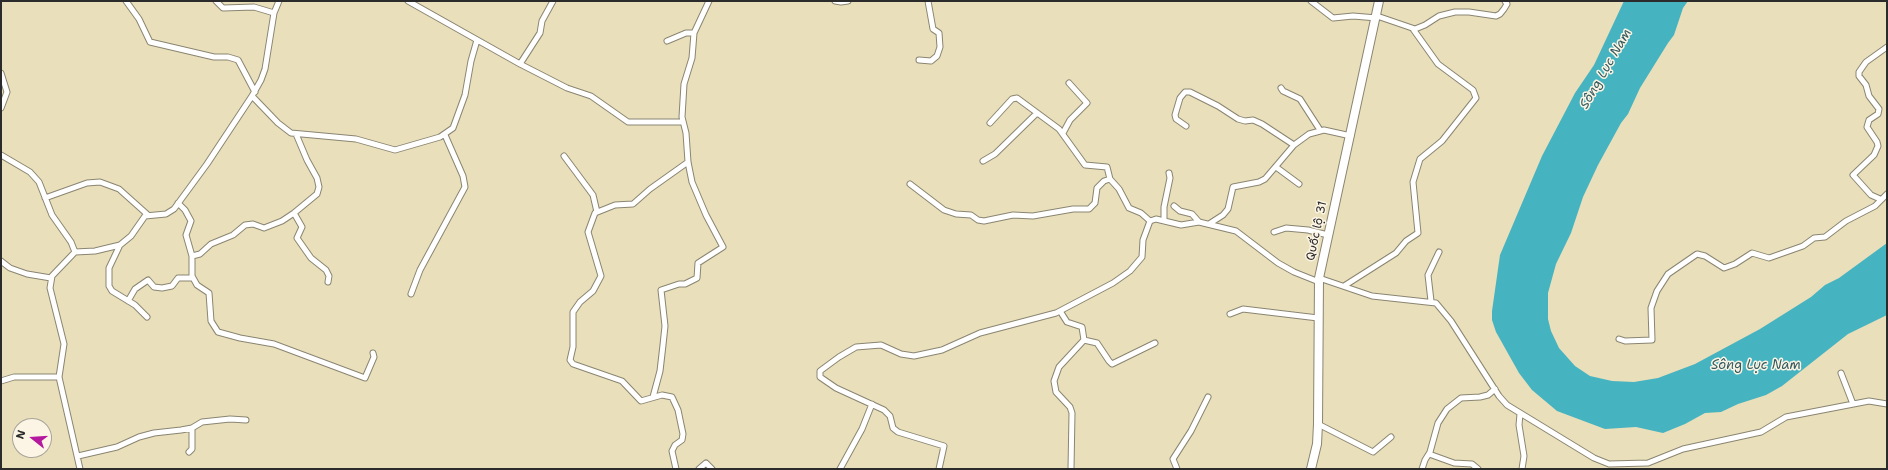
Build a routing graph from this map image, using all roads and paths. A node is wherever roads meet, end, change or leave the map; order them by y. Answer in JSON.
{"nodes":[{"id":1,"x":126,"y":1,"type":"edge"},
{"id":2,"x":216,"y":1,"type":"edge"},
{"id":3,"x":279,"y":1,"type":"edge"},
{"id":4,"x":408,"y":1,"type":"edge"},
{"id":5,"x":553,"y":1,"type":"edge"},
{"id":6,"x":709,"y":1,"type":"edge"},
{"id":7,"x":835,"y":1,"type":"edge"},
{"id":8,"x":848,"y":1,"type":"edge"},
{"id":9,"x":928,"y":1,"type":"edge"},
{"id":10,"x":1311,"y":1,"type":"edge"},
{"id":11,"x":1379,"y":1,"type":"edge"},
{"id":12,"x":1505,"y":1,"type":"edge"},
{"id":13,"x":274,"y":13,"type":"junction"},
{"id":14,"x":1377,"y":17,"type":"junction"},
{"id":15,"x":1413,"y":29,"type":"junction"},
{"id":16,"x":694,"y":33,"type":"junction"},
{"id":17,"x":477,"y":40,"type":"junction"},
{"id":18,"x":667,"y":42,"type":"dead end"},
{"id":19,"x":1887,"y":47,"type":"edge"},
{"id":20,"x":918,"y":60,"type":"dead end"},
{"id":21,"x":520,"y":64,"type":"junction"},
{"id":22,"x":1,"y":73,"type":"edge"},
{"id":23,"x":1070,"y":83,"type":"dead end"},
{"id":24,"x":1281,"y":88,"type":"dead end"},
{"id":25,"x":254,"y":94,"type":"junction"},
{"id":26,"x":1,"y":108,"type":"edge"},
{"id":27,"x":1037,"y":113,"type":"junction"},
{"id":28,"x":683,"y":122,"type":"junction"},
{"id":29,"x":990,"y":123,"type":"dead end"},
{"id":30,"x":1186,"y":126,"type":"dead end"},
{"id":31,"x":1320,"y":130,"type":"junction"},
{"id":32,"x":1063,"y":133,"type":"junction"},
{"id":33,"x":296,"y":134,"type":"junction"},
{"id":34,"x":445,"y":135,"type":"junction"},
{"id":35,"x":1351,"y":136,"type":"junction"},
{"id":36,"x":1294,"y":145,"type":"junction"},
{"id":37,"x":1,"y":156,"type":"edge"},
{"id":38,"x":564,"y":156,"type":"dead end"},
{"id":39,"x":983,"y":161,"type":"dead end"},
{"id":40,"x":688,"y":162,"type":"junction"},
{"id":41,"x":1276,"y":167,"type":"junction"},
{"id":42,"x":1169,"y":174,"type":"dead end"},
{"id":43,"x":1110,"y":179,"type":"junction"},
{"id":44,"x":910,"y":184,"type":"dead end"},
{"id":45,"x":1299,"y":184,"type":"dead end"},
{"id":46,"x":1887,"y":194,"type":"edge"},
{"id":47,"x":45,"y":198,"type":"junction"},
{"id":48,"x":1880,"y":199,"type":"junction"},
{"id":49,"x":178,"y":203,"type":"junction"},
{"id":50,"x":1174,"y":206,"type":"dead end"},
{"id":51,"x":597,"y":212,"type":"junction"},
{"id":52,"x":294,"y":214,"type":"junction"},
{"id":53,"x":148,"y":215,"type":"junction"},
{"id":54,"x":1150,"y":221,"type":"junction"},
{"id":55,"x":1164,"y":221,"type":"junction"},
{"id":56,"x":1199,"y":222,"type":"junction"},
{"id":57,"x":1209,"y":224,"type":"junction"},
{"id":58,"x":1274,"y":232,"type":"dead end"},
{"id":59,"x":1328,"y":235,"type":"junction"},
{"id":60,"x":116,"y":246,"type":"junction"},
{"id":61,"x":76,"y":252,"type":"junction"},
{"id":62,"x":1439,"y":252,"type":"dead end"},
{"id":63,"x":192,"y":256,"type":"junction"},
{"id":64,"x":1,"y":261,"type":"edge"},
{"id":65,"x":52,"y":278,"type":"junction"},
{"id":66,"x":192,"y":278,"type":"junction"},
{"id":67,"x":1319,"y":280,"type":"junction"},
{"id":68,"x":328,"y":282,"type":"dead end"},
{"id":69,"x":1344,"y":286,"type":"junction"},
{"id":70,"x":411,"y":294,"type":"dead end"},
{"id":71,"x":128,"y":301,"type":"junction"},
{"id":72,"x":1430,"y":301,"type":"junction"},
{"id":73,"x":1060,"y":311,"type":"junction"},
{"id":74,"x":1230,"y":314,"type":"dead end"},
{"id":75,"x":147,"y":317,"type":"dead end"},
{"id":76,"x":1318,"y":318,"type":"junction"},
{"id":77,"x":1619,"y":339,"type":"dead end"},
{"id":78,"x":1084,"y":340,"type":"junction"},
{"id":79,"x":1156,"y":343,"type":"dead end"},
{"id":80,"x":374,"y":353,"type":"dead end"},
{"id":81,"x":1841,"y":373,"type":"dead end"},
{"id":82,"x":58,"y":377,"type":"junction"},
{"id":83,"x":1,"y":381,"type":"edge"},
{"id":84,"x":1494,"y":389,"type":"junction"},
{"id":85,"x":653,"y":397,"type":"junction"},
{"id":86,"x":1208,"y":398,"type":"dead end"},
{"id":87,"x":872,"y":404,"type":"junction"},
{"id":88,"x":1853,"y":404,"type":"junction"},
{"id":89,"x":1887,"y":404,"type":"edge"},
{"id":90,"x":1520,"y":414,"type":"junction"},
{"id":91,"x":246,"y":420,"type":"dead end"},
{"id":92,"x":1318,"y":424,"type":"junction"},
{"id":93,"x":192,"y":428,"type":"junction"},
{"id":94,"x":1391,"y":437,"type":"dead end"},
{"id":95,"x":189,"y":452,"type":"dead end"},
{"id":96,"x":1429,"y":454,"type":"junction"},
{"id":97,"x":78,"y":456,"type":"junction"},
{"id":98,"x":1648,"y":463,"type":"junction"},
{"id":99,"x":80,"y":469,"type":"edge"},
{"id":100,"x":676,"y":469,"type":"edge"},
{"id":101,"x":699,"y":469,"type":"edge"},
{"id":102,"x":712,"y":469,"type":"edge"},
{"id":103,"x":840,"y":469,"type":"edge"},
{"id":104,"x":939,"y":469,"type":"edge"},
{"id":105,"x":1071,"y":469,"type":"edge"},
{"id":106,"x":1177,"y":469,"type":"edge"},
{"id":107,"x":1311,"y":469,"type":"edge"},
{"id":108,"x":1422,"y":469,"type":"edge"},
{"id":109,"x":1478,"y":469,"type":"edge"},
{"id":110,"x":1522,"y":469,"type":"edge"},
{"id":111,"x":1649,"y":469,"type":"edge"}],
"edges":[{"from":1,"to":25,"type":"street"},
{"from":2,"to":13,"type":"street"},
{"from":3,"to":13,"type":"street"},
{"from":4,"to":17,"type":"street"},
{"from":5,"to":21,"type":"street"},
{"from":6,"to":16,"type":"street"},
{"from":7,"to":8,"type":"street"},
{"from":9,"to":20,"type":"street"},
{"from":10,"to":14,"type":"street"},
{"from":11,"to":14,"type":"highway","name":"Quốc lộ 31"},
{"from":12,"to":15,"type":"street"},
{"from":13,"to":25,"type":"street"},
{"from":14,"to":15,"type":"street"},
{"from":14,"to":35,"type":"highway","name":"Quốc lộ 31"},
{"from":15,"to":69,"type":"street"},
{"from":16,"to":18,"type":"street"},
{"from":16,"to":28,"type":"street"},
{"from":17,"to":21,"type":"street"},
{"from":17,"to":34,"type":"street"},
{"from":19,"to":48,"type":"street"},
{"from":21,"to":28,"type":"street"},
{"from":22,"to":26,"type":"street"},
{"from":23,"to":32,"type":"street"},
{"from":24,"to":31,"type":"street"},
{"from":25,"to":33,"type":"street"},
{"from":25,"to":49,"type":"street"},
{"from":27,"to":29,"type":"street"},
{"from":27,"to":32,"type":"street"},
{"from":27,"to":39,"type":"street"},
{"from":28,"to":40,"type":"street"},
{"from":30,"to":36,"type":"street"},
{"from":31,"to":35,"type":"street"},
{"from":31,"to":36,"type":"street"},
{"from":32,"to":43,"type":"street"},
{"from":33,"to":34,"type":"street"},
{"from":33,"to":52,"type":"street"},
{"from":34,"to":70,"type":"street"},
{"from":35,"to":59,"type":"highway","name":"Quốc lộ 31"},
{"from":36,"to":41,"type":"street"},
{"from":37,"to":47,"type":"street"},
{"from":38,"to":51,"type":"street"},
{"from":40,"to":51,"type":"street"},
{"from":40,"to":85,"type":"street"},
{"from":41,"to":45,"type":"street"},
{"from":41,"to":57,"type":"street"},
{"from":42,"to":55,"type":"street"},
{"from":43,"to":44,"type":"street"},
{"from":43,"to":54,"type":"street"},
{"from":46,"to":48,"type":"street"},
{"from":47,"to":53,"type":"street"},
{"from":47,"to":61,"type":"street"},
{"from":48,"to":77,"type":"street"},
{"from":49,"to":53,"type":"street"},
{"from":49,"to":63,"type":"street"},
{"from":50,"to":56,"type":"street"},
{"from":51,"to":85,"type":"street"},
{"from":52,"to":63,"type":"street"},
{"from":52,"to":68,"type":"street"},
{"from":53,"to":60,"type":"street"},
{"from":54,"to":55,"type":"street"},
{"from":54,"to":73,"type":"street"},
{"from":55,"to":56,"type":"street"},
{"from":56,"to":57,"type":"street"},
{"from":57,"to":67,"type":"street"},
{"from":58,"to":59,"type":"street"},
{"from":59,"to":67,"type":"highway","name":"Quốc lộ 31"},
{"from":60,"to":61,"type":"street"},
{"from":60,"to":71,"type":"street"},
{"from":61,"to":65,"type":"street"},
{"from":62,"to":72,"type":"street"},
{"from":63,"to":66,"type":"street"},
{"from":64,"to":65,"type":"street"},
{"from":65,"to":82,"type":"street"},
{"from":66,"to":71,"type":"street"},
{"from":66,"to":80,"type":"street"},
{"from":67,"to":69,"type":"street"},
{"from":67,"to":76,"type":"highway","name":"Quốc lộ 31"},
{"from":69,"to":72,"type":"street"},
{"from":71,"to":75,"type":"street"},
{"from":72,"to":84,"type":"street"},
{"from":73,"to":78,"type":"street"},
{"from":73,"to":87,"type":"street"},
{"from":74,"to":76,"type":"street"},
{"from":76,"to":92,"type":"highway","name":"Quốc lộ 31"},
{"from":78,"to":79,"type":"street"},
{"from":78,"to":105,"type":"street"},
{"from":81,"to":88,"type":"street"},
{"from":82,"to":83,"type":"street"},
{"from":82,"to":97,"type":"street"},
{"from":84,"to":90,"type":"street"},
{"from":84,"to":96,"type":"street"},
{"from":85,"to":100,"type":"street"},
{"from":86,"to":106,"type":"street"},
{"from":87,"to":103,"type":"street"},
{"from":87,"to":104,"type":"street"},
{"from":88,"to":89,"type":"street"},
{"from":88,"to":98,"type":"street"},
{"from":90,"to":98,"type":"street"},
{"from":90,"to":110,"type":"street"},
{"from":91,"to":93,"type":"street"},
{"from":92,"to":94,"type":"street"},
{"from":92,"to":107,"type":"highway","name":"Quốc lộ 31"},
{"from":93,"to":95,"type":"street"},
{"from":93,"to":97,"type":"street"},
{"from":96,"to":108,"type":"street"},
{"from":96,"to":109,"type":"street"},
{"from":97,"to":99,"type":"street"},
{"from":98,"to":111,"type":"street"},
{"from":101,"to":102,"type":"street"}]}
